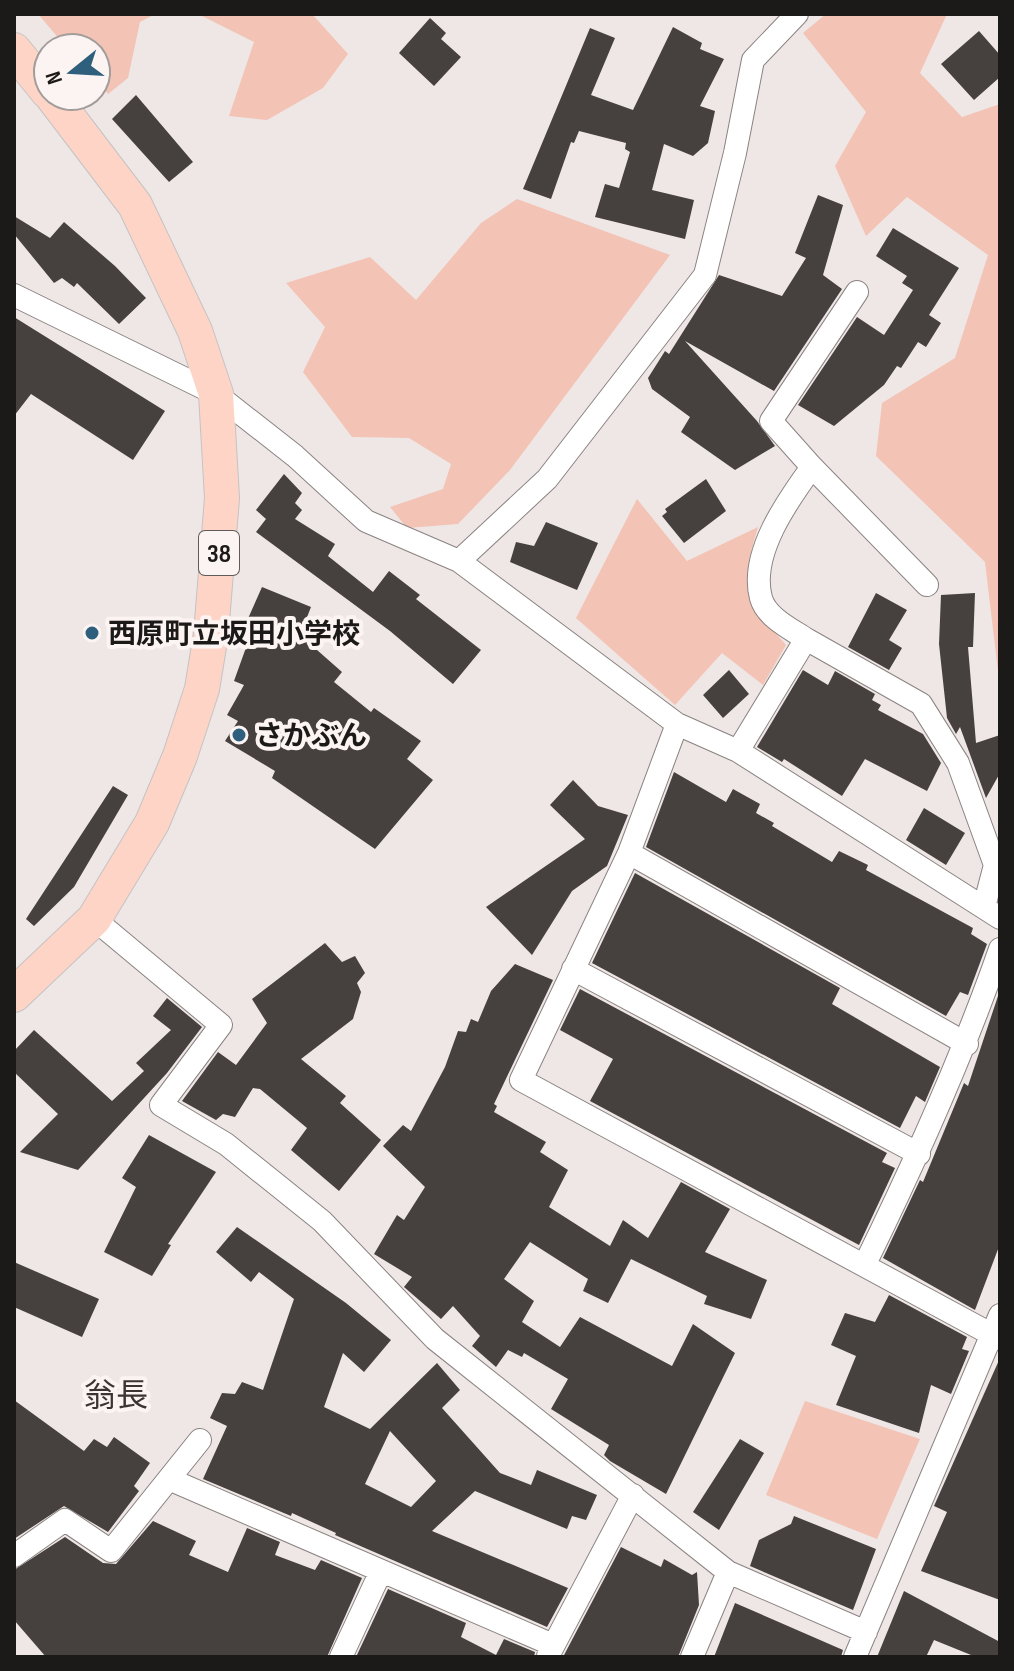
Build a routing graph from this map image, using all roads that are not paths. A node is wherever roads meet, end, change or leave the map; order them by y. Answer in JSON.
{"nodes":[{"id":1,"x":797,"y":14,"type":"edge"},
{"id":2,"x":14,"y":50,"type":"edge"},
{"id":3,"x":32,"y":72,"type":"edge"},
{"id":4,"x":64,"y":112,"type":"edge"},
{"id":5,"x":857,"y":292,"type":"dead end"},
{"id":6,"x":14,"y":295,"type":"edge"},
{"id":7,"x":216,"y":394,"type":"junction"},
{"id":8,"x":812,"y":467,"type":"junction"},
{"id":9,"x":459,"y":561,"type":"junction"},
{"id":10,"x":927,"y":585,"type":"dead end"},
{"id":11,"x":806,"y":639,"type":"junction"},
{"id":12,"x":677,"y":724,"type":"junction"},
{"id":13,"x":738,"y":751,"type":"junction"},
{"id":14,"x":629,"y":853,"type":"junction"},
{"id":15,"x":992,"y":913,"type":"edge"},
{"id":16,"x":94,"y":919,"type":"junction"},
{"id":17,"x":1000,"y":949,"type":"edge"},
{"id":18,"x":573,"y":969,"type":"junction"},
{"id":19,"x":14,"y":995,"type":"edge"},
{"id":20,"x":967,"y":1044,"type":"junction"},
{"id":21,"x":919,"y":1154,"type":"junction"},
{"id":22,"x":865,"y":1264,"type":"junction"},
{"id":23,"x":997,"y":1330,"type":"edge"},
{"id":24,"x":200,"y":1440,"type":"dead end"},
{"id":25,"x":171,"y":1480,"type":"junction"},
{"id":26,"x":633,"y":1495,"type":"junction"},
{"id":27,"x":14,"y":1556,"type":"edge"},
{"id":28,"x":381,"y":1571,"type":"junction"},
{"id":29,"x":728,"y":1572,"type":"junction"},
{"id":30,"x":866,"y":1632,"type":"junction"},
{"id":31,"x":550,"y":1651,"type":"edge"},
{"id":32,"x":341,"y":1657,"type":"edge"},
{"id":33,"x":692,"y":1657,"type":"edge"},
{"id":34,"x":855,"y":1657,"type":"edge"}],
"edges":[{"from":1,"to":9,"type":"street"},
{"from":2,"to":3,"type":"main road","number":"38"},
{"from":4,"to":7,"type":"main road","number":"38"},
{"from":5,"to":8,"type":"street"},
{"from":6,"to":7,"type":"street"},
{"from":7,"to":9,"type":"street"},
{"from":7,"to":16,"type":"main road","number":"38"},
{"from":8,"to":10,"type":"street"},
{"from":8,"to":11,"type":"street"},
{"from":9,"to":12,"type":"street"},
{"from":11,"to":13,"type":"street"},
{"from":11,"to":15,"type":"street"},
{"from":12,"to":13,"type":"street"},
{"from":12,"to":14,"type":"street"},
{"from":13,"to":15,"type":"street"},
{"from":14,"to":18,"type":"street"},
{"from":14,"to":20,"type":"street"},
{"from":16,"to":19,"type":"main road","number":"38"},
{"from":16,"to":26,"type":"street"},
{"from":17,"to":20,"type":"street"},
{"from":18,"to":21,"type":"street"},
{"from":18,"to":22,"type":"street"},
{"from":20,"to":21,"type":"street"},
{"from":21,"to":22,"type":"street"},
{"from":22,"to":23,"type":"street"},
{"from":23,"to":30,"type":"street"},
{"from":24,"to":25,"type":"street"},
{"from":25,"to":27,"type":"street"},
{"from":25,"to":28,"type":"street"},
{"from":26,"to":29,"type":"street"},
{"from":26,"to":31,"type":"street"},
{"from":28,"to":31,"type":"street"},
{"from":28,"to":32,"type":"street"},
{"from":29,"to":30,"type":"street"},
{"from":29,"to":33,"type":"street"},
{"from":30,"to":34,"type":"street"}]}
